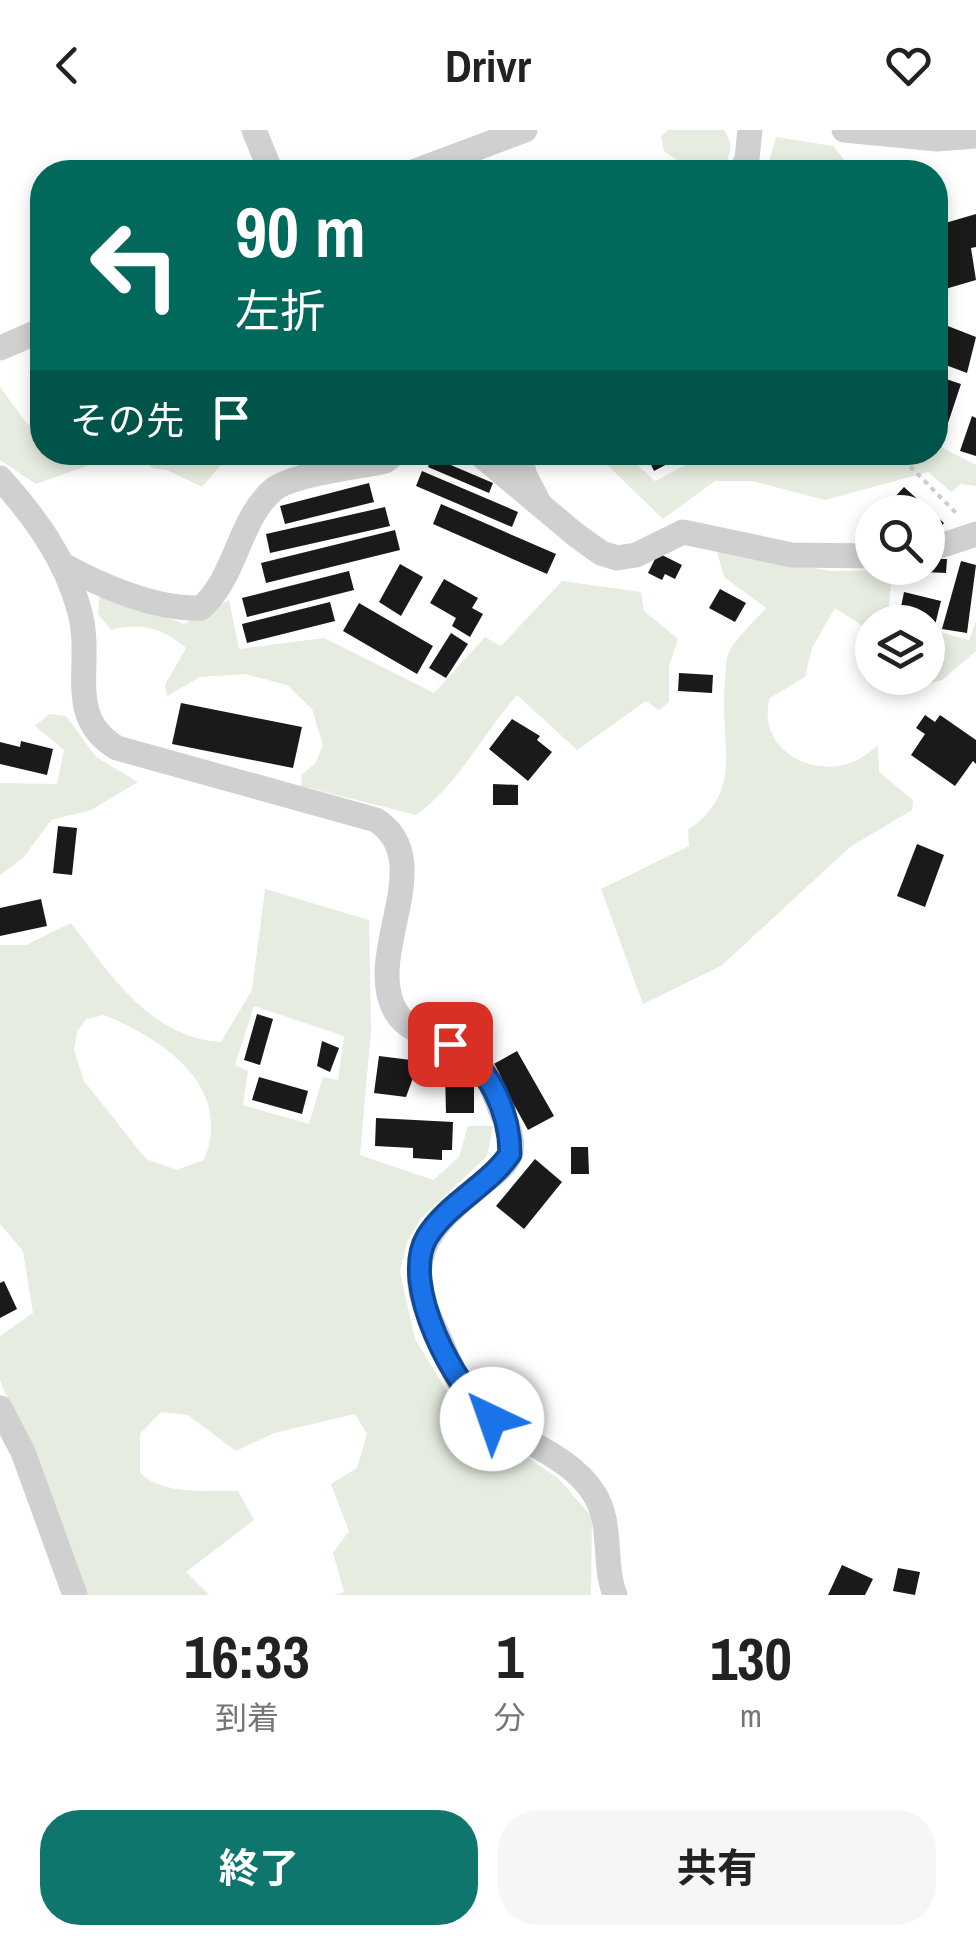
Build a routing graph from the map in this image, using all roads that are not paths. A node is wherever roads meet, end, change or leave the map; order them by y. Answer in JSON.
{"nodes":[{"id":1,"x":254,"y":130,"type":"edge"},
{"id":2,"x":525,"y":130,"type":"edge"},
{"id":3,"x":750,"y":130,"type":"edge"},
{"id":4,"x":844,"y":130,"type":"edge"},
{"id":5,"x":976,"y":136,"type":"edge"},
{"id":6,"x":266,"y":160,"type":"edge"},
{"id":7,"x":444,"y":160,"type":"edge"},
{"id":8,"x":747,"y":160,"type":"edge"},
{"id":9,"x":30,"y":335,"type":"edge"},
{"id":10,"x":0,"y":348,"type":"edge"},
{"id":11,"x":370,"y":465,"type":"edge"},
{"id":12,"x":493,"y":465,"type":"edge"},
{"id":13,"x":523,"y":465,"type":"edge"},
{"id":14,"x":0,"y":478,"type":"edge"},
{"id":15,"x":539,"y":505,"type":"junction"},
{"id":16,"x":969,"y":527,"type":"edge"},
{"id":17,"x":945,"y":540,"type":"edge"},
{"id":18,"x":855,"y":556,"type":"edge"},
{"id":19,"x":63,"y":565,"type":"junction"},
{"id":20,"x":0,"y":1408,"type":"edge"},
{"id":21,"x":75,"y":1595,"type":"edge"},
{"id":22,"x":614,"y":1595,"type":"edge"}],
"edges":[{"from":1,"to":6,"type":"street"},
{"from":2,"to":7,"type":"street"},
{"from":3,"to":8,"type":"street"},
{"from":4,"to":5,"type":"street"},
{"from":9,"to":10,"type":"street"},
{"from":11,"to":19,"type":"street"},
{"from":12,"to":15,"type":"street"},
{"from":13,"to":15,"type":"street"},
{"from":14,"to":19,"type":"street"},
{"from":15,"to":18,"type":"street"},
{"from":16,"to":17,"type":"street"},
{"from":19,"to":22,"type":"street"},
{"from":20,"to":21,"type":"street"}]}
